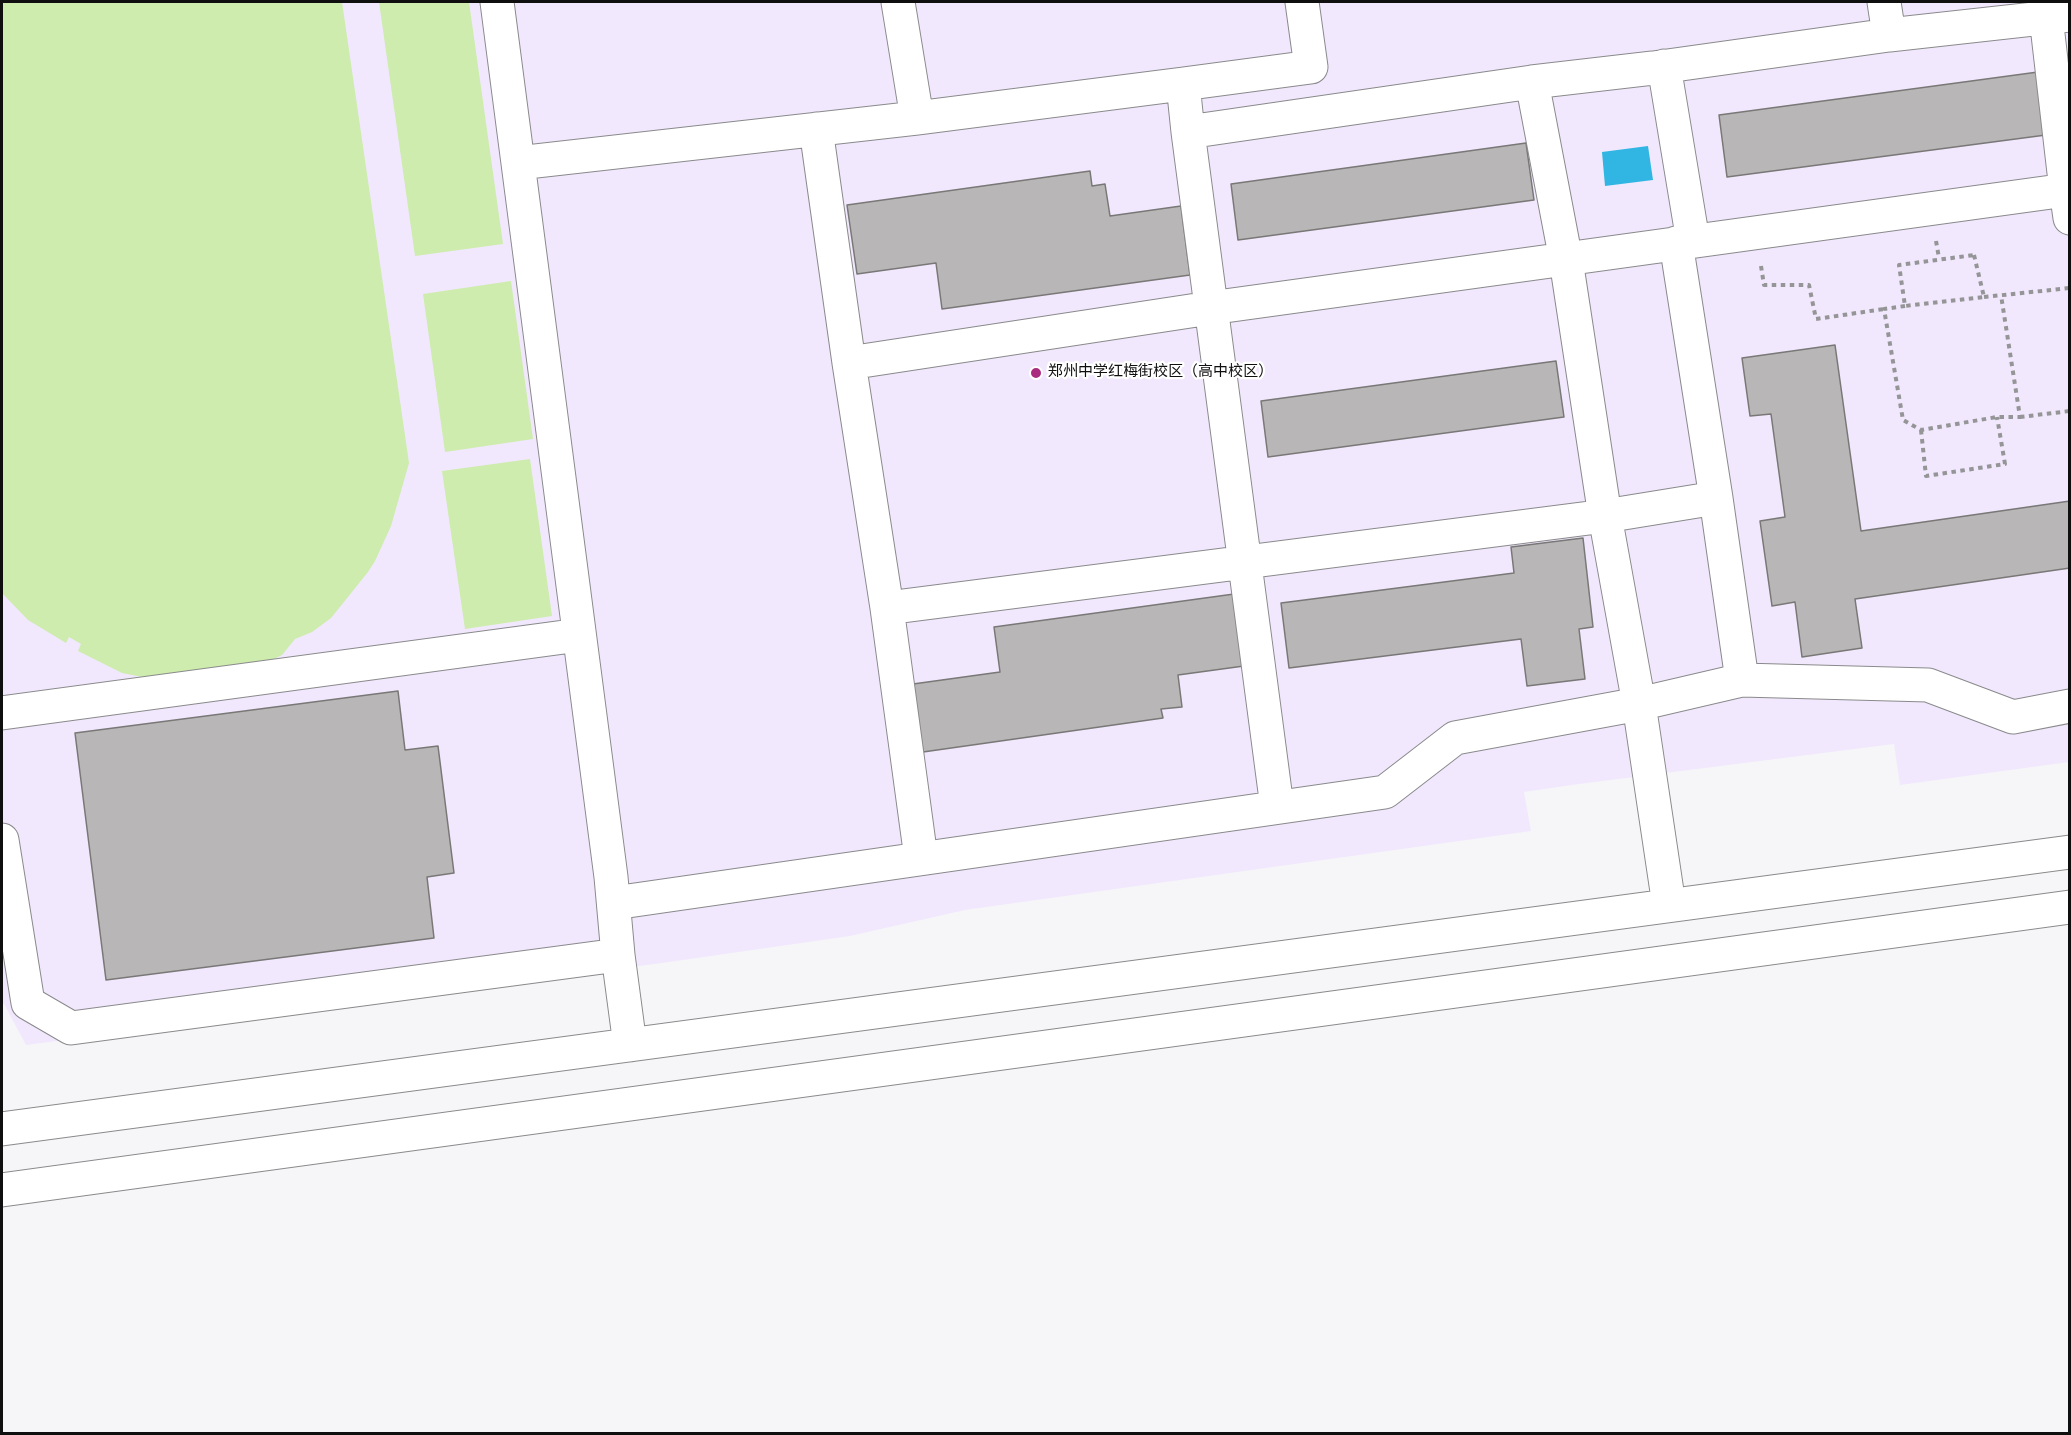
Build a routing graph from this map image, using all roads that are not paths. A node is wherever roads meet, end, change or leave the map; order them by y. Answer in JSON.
{"nodes":[{"id":1,"x":497,"y":2,"type":"edge"},
{"id":2,"x":898,"y":2,"type":"edge"},
{"id":3,"x":1302,"y":2,"type":"edge"},
{"id":4,"x":1884,"y":2,"type":"edge"},
{"id":5,"x":1942,"y":15,"type":"edge"},
{"id":6,"x":2058,"y":16,"type":"edge"},
{"id":7,"x":1889,"y":34,"type":"junction"},
{"id":8,"x":1664,"y":66,"type":"junction"},
{"id":9,"x":1311,"y":67,"type":"junction"},
{"id":10,"x":1532,"y":82,"type":"junction"},
{"id":11,"x":1183,"y":84,"type":"junction"},
{"id":12,"x":1316,"y":114,"type":"junction"},
{"id":13,"x":916,"y":118,"type":"junction"},
{"id":14,"x":816,"y":129,"type":"junction"},
{"id":15,"x":1188,"y":132,"type":"junction"},
{"id":16,"x":518,"y":163,"type":"junction"},
{"id":17,"x":2068,"y":204,"type":"edge"},
{"id":18,"x":1684,"y":242,"type":"junction"},
{"id":19,"x":1566,"y":260,"type":"junction"},
{"id":20,"x":1210,"y":308,"type":"junction"},
{"id":21,"x":849,"y":363,"type":"junction"},
{"id":22,"x":1716,"y":498,"type":"junction"},
{"id":23,"x":1605,"y":516,"type":"junction"},
{"id":24,"x":1244,"y":563,"type":"junction"},
{"id":25,"x":887,"y":608,"type":"junction"},
{"id":26,"x":579,"y":635,"type":"junction"},
{"id":27,"x":1742,"y":681,"type":"junction"},
{"id":28,"x":1639,"y":704,"type":"junction"},
{"id":29,"x":2070,"y":706,"type":"edge"},
{"id":30,"x":2,"y":713,"type":"edge"},
{"id":31,"x":1277,"y":807,"type":"junction"},
{"id":32,"x":2,"y":840,"type":"edge"},
{"id":33,"x":2070,"y":852,"type":"edge"},
{"id":34,"x":921,"y":858,"type":"junction"},
{"id":35,"x":614,"y":903,"type":"junction"},
{"id":36,"x":1669,"y":905,"type":"junction"},
{"id":37,"x":2070,"y":907,"type":"edge"},
{"id":38,"x":618,"y":955,"type":"junction"},
{"id":39,"x":630,"y":1045,"type":"junction"},
{"id":40,"x":2,"y":1129,"type":"edge"},
{"id":41,"x":2,"y":1190,"type":"edge"}],
"edges":[{"from":1,"to":16,"type":"street"},
{"from":2,"to":13,"type":"street"},
{"from":3,"to":9,"type":"street"},
{"from":4,"to":7,"type":"street"},
{"from":5,"to":6,"type":"street"},
{"from":5,"to":7,"type":"street"},
{"from":6,"to":17,"type":"street"},
{"from":7,"to":8,"type":"street"},
{"from":8,"to":10,"type":"street"},
{"from":8,"to":18,"type":"street"},
{"from":9,"to":11,"type":"street"},
{"from":9,"to":12,"type":"street"},
{"from":10,"to":12,"type":"street"},
{"from":10,"to":19,"type":"street"},
{"from":11,"to":13,"type":"street"},
{"from":11,"to":15,"type":"street"},
{"from":12,"to":15,"type":"street"},
{"from":13,"to":14,"type":"street"},
{"from":14,"to":16,"type":"street"},
{"from":14,"to":21,"type":"street"},
{"from":15,"to":20,"type":"street"},
{"from":16,"to":26,"type":"street"},
{"from":17,"to":18,"type":"street"},
{"from":18,"to":19,"type":"street"},
{"from":18,"to":22,"type":"street"},
{"from":19,"to":20,"type":"street"},
{"from":19,"to":23,"type":"street"},
{"from":20,"to":21,"type":"street"},
{"from":20,"to":24,"type":"street"},
{"from":21,"to":25,"type":"street"},
{"from":22,"to":23,"type":"street"},
{"from":22,"to":27,"type":"street"},
{"from":23,"to":24,"type":"street"},
{"from":23,"to":28,"type":"street"},
{"from":24,"to":25,"type":"street"},
{"from":24,"to":31,"type":"street"},
{"from":25,"to":34,"type":"street"},
{"from":26,"to":30,"type":"street"},
{"from":26,"to":35,"type":"street"},
{"from":27,"to":28,"type":"street"},
{"from":27,"to":29,"type":"street"},
{"from":28,"to":31,"type":"street"},
{"from":28,"to":36,"type":"street"},
{"from":31,"to":34,"type":"street"},
{"from":32,"to":38,"type":"street"},
{"from":33,"to":36,"type":"street"},
{"from":34,"to":35,"type":"street"},
{"from":35,"to":38,"type":"street"},
{"from":36,"to":39,"type":"street"},
{"from":37,"to":41,"type":"street"},
{"from":38,"to":39,"type":"street"},
{"from":39,"to":40,"type":"street"}]}
